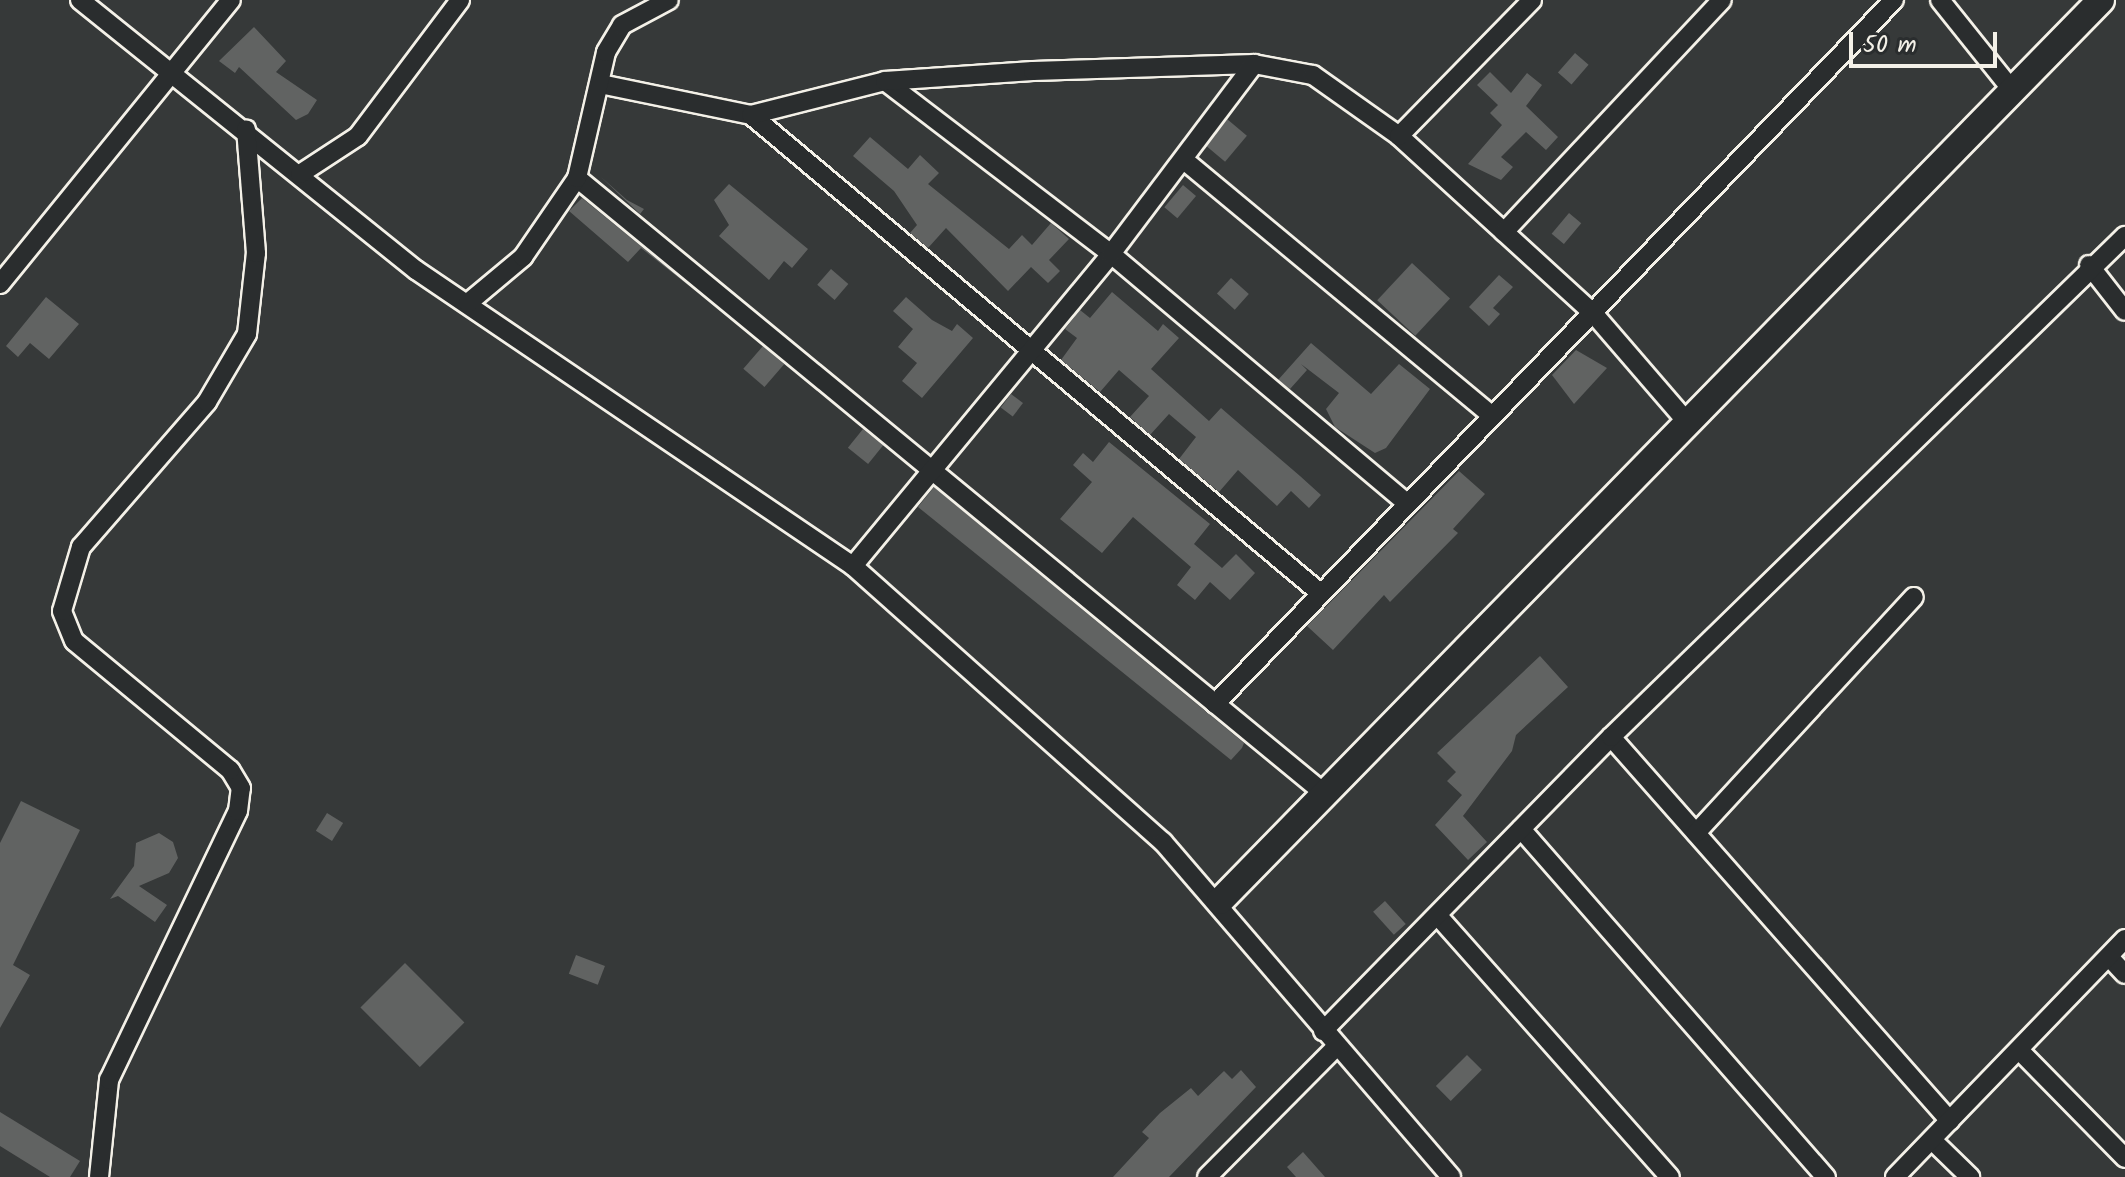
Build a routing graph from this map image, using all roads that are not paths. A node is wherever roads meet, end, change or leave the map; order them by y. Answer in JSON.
{"nodes":[{"id":1,"x":80,"y":0,"type":"edge"},
{"id":2,"x":231,"y":0,"type":"edge"},
{"id":3,"x":460,"y":0,"type":"edge"},
{"id":4,"x":669,"y":0,"type":"edge"},
{"id":5,"x":1532,"y":0,"type":"edge"},
{"id":6,"x":1722,"y":0,"type":"edge"},
{"id":7,"x":1894,"y":0,"type":"edge"},
{"id":8,"x":1940,"y":0,"type":"edge"},
{"id":9,"x":2101,"y":0,"type":"edge"},
{"id":10,"x":1254,"y":64,"type":"junction"},
{"id":11,"x":174,"y":74,"type":"junction"},
{"id":12,"x":885,"y":81,"type":"junction"},
{"id":13,"x":600,"y":84,"type":"junction"},
{"id":14,"x":2012,"y":90,"type":"junction"},
{"id":15,"x":751,"y":115,"type":"junction"},
{"id":16,"x":246,"y":129,"type":"junction"},
{"id":17,"x":1399,"y":136,"type":"junction"},
{"id":18,"x":1184,"y":160,"type":"junction"},
{"id":19,"x":300,"y":174,"type":"junction"},
{"id":20,"x":577,"y":178,"type":"junction"},
{"id":21,"x":1504,"y":232,"type":"junction"},
{"id":22,"x":2125,"y":236,"type":"edge"},
{"id":23,"x":1111,"y":254,"type":"junction"},
{"id":24,"x":2089,"y":265,"type":"junction"},
{"id":25,"x":0,"y":284,"type":"edge"},
{"id":26,"x":468,"y":303,"type":"junction"},
{"id":27,"x":2125,"y":311,"type":"edge"},
{"id":28,"x":1593,"y":313,"type":"junction"},
{"id":29,"x":1027,"y":349,"type":"junction"},
{"id":30,"x":1491,"y":415,"type":"junction"},
{"id":31,"x":1688,"y":423,"type":"junction"},
{"id":32,"x":929,"y":468,"type":"junction"},
{"id":33,"x":1405,"y":502,"type":"junction"},
{"id":34,"x":853,"y":566,"type":"junction"},
{"id":35,"x":1319,"y":592,"type":"junction"},
{"id":36,"x":1914,"y":597,"type":"dead end"},
{"id":37,"x":1215,"y":704,"type":"junction"},
{"id":38,"x":1611,"y":737,"type":"junction"},
{"id":39,"x":1325,"y":794,"type":"junction"},
{"id":40,"x":1521,"y":829,"type":"junction"},
{"id":41,"x":1696,"y":833,"type":"junction"},
{"id":42,"x":1220,"y":901,"type":"junction"},
{"id":43,"x":1438,"y":916,"type":"junction"},
{"id":44,"x":2125,"y":939,"type":"edge"},
{"id":45,"x":2109,"y":957,"type":"junction"},
{"id":46,"x":2125,"y":974,"type":"edge"},
{"id":47,"x":1323,"y":1031,"type":"junction"},
{"id":48,"x":1336,"y":1047,"type":"junction"},
{"id":49,"x":2020,"y":1051,"type":"junction"},
{"id":50,"x":1950,"y":1121,"type":"junction"},
{"id":51,"x":1933,"y":1141,"type":"junction"},
{"id":52,"x":2125,"y":1158,"type":"edge"},
{"id":53,"x":1218,"y":1173,"type":"edge"},
{"id":54,"x":99,"y":1177,"type":"edge"},
{"id":55,"x":1451,"y":1177,"type":"edge"},
{"id":56,"x":1670,"y":1177,"type":"edge"},
{"id":57,"x":1826,"y":1177,"type":"edge"},
{"id":58,"x":1895,"y":1177,"type":"edge"},
{"id":59,"x":1970,"y":1177,"type":"edge"}],
"edges":[{"from":1,"to":11,"type":"street"},
{"from":2,"to":11,"type":"street"},
{"from":3,"to":19,"type":"street"},
{"from":4,"to":13,"type":"street"},
{"from":5,"to":17,"type":"street"},
{"from":6,"to":21,"type":"street"},
{"from":7,"to":28,"type":"street"},
{"from":8,"to":14,"type":"street"},
{"from":9,"to":14,"type":"street"},
{"from":10,"to":12,"type":"street"},
{"from":10,"to":17,"type":"street"},
{"from":10,"to":18,"type":"street"},
{"from":11,"to":16,"type":"street"},
{"from":11,"to":25,"type":"street"},
{"from":12,"to":15,"type":"street"},
{"from":12,"to":23,"type":"street"},
{"from":13,"to":15,"type":"street"},
{"from":13,"to":20,"type":"street"},
{"from":14,"to":31,"type":"street"},
{"from":15,"to":29,"type":"street"},
{"from":16,"to":19,"type":"street"},
{"from":16,"to":54,"type":"street"},
{"from":17,"to":21,"type":"street"},
{"from":18,"to":23,"type":"street"},
{"from":18,"to":30,"type":"street"},
{"from":19,"to":26,"type":"street"},
{"from":20,"to":26,"type":"street"},
{"from":20,"to":32,"type":"street"},
{"from":21,"to":28,"type":"street"},
{"from":22,"to":24,"type":"street"},
{"from":23,"to":29,"type":"street"},
{"from":23,"to":33,"type":"street"},
{"from":24,"to":27,"type":"street"},
{"from":24,"to":38,"type":"street"},
{"from":26,"to":34,"type":"street"},
{"from":28,"to":30,"type":"street"},
{"from":28,"to":31,"type":"street"},
{"from":29,"to":32,"type":"street"},
{"from":29,"to":35,"type":"street"},
{"from":30,"to":33,"type":"street"},
{"from":31,"to":39,"type":"street"},
{"from":32,"to":34,"type":"street"},
{"from":32,"to":37,"type":"street"},
{"from":33,"to":35,"type":"street"},
{"from":34,"to":42,"type":"street"},
{"from":35,"to":37,"type":"street"},
{"from":36,"to":41,"type":"street"},
{"from":37,"to":39,"type":"street"},
{"from":38,"to":40,"type":"street"},
{"from":38,"to":41,"type":"street"},
{"from":39,"to":42,"type":"street"},
{"from":40,"to":43,"type":"street"},
{"from":40,"to":57,"type":"street"},
{"from":41,"to":50,"type":"street"},
{"from":42,"to":47,"type":"street"},
{"from":43,"to":47,"type":"street"},
{"from":43,"to":56,"type":"street"},
{"from":44,"to":45,"type":"street"},
{"from":45,"to":46,"type":"street"},
{"from":45,"to":49,"type":"street"},
{"from":47,"to":48,"type":"street"},
{"from":48,"to":53,"type":"street"},
{"from":48,"to":55,"type":"street"},
{"from":49,"to":50,"type":"street"},
{"from":49,"to":52,"type":"street"},
{"from":50,"to":51,"type":"street"},
{"from":51,"to":58,"type":"street"},
{"from":51,"to":59,"type":"street"}]}
